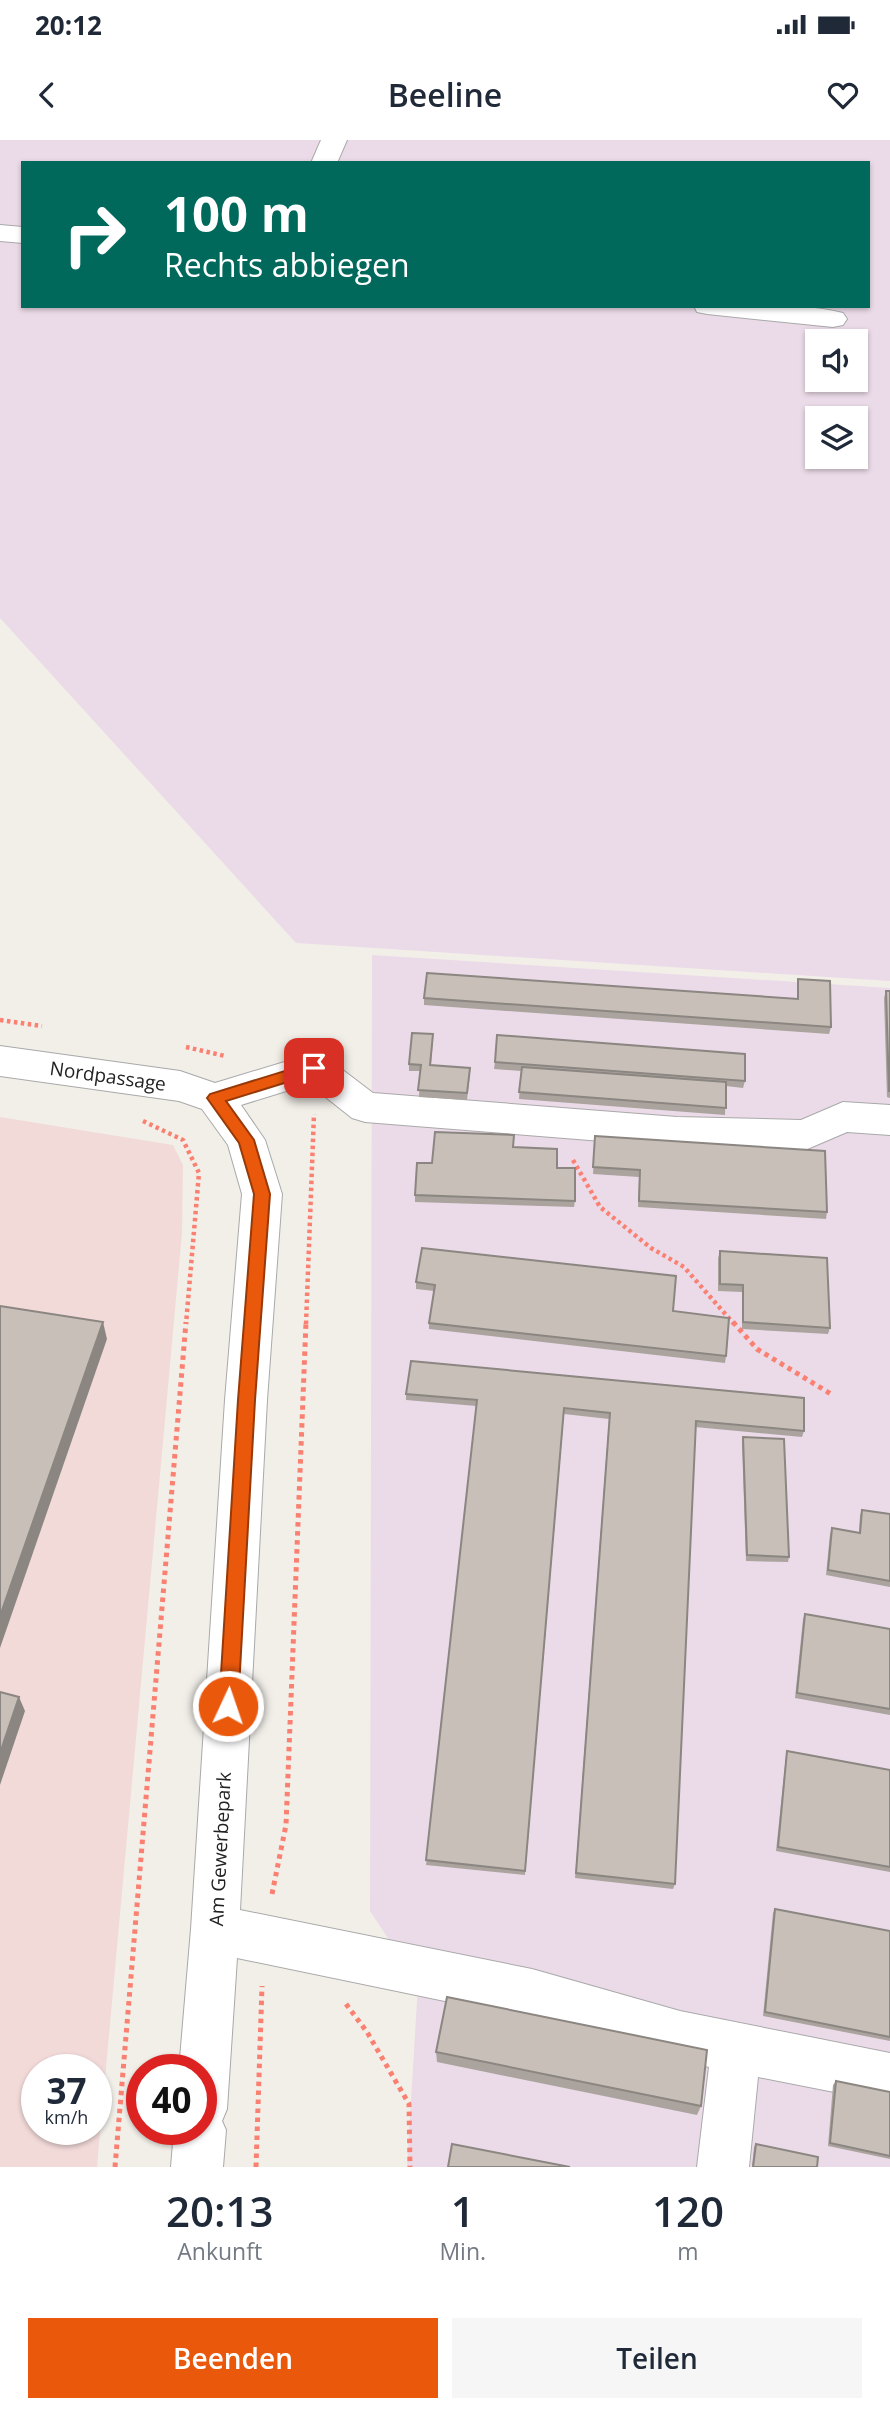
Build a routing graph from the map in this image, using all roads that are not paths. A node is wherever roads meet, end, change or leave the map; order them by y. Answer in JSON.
{"nodes":[{"id":1,"x":334,"y":140,"type":"edge"},
{"id":2,"x":325,"y":161,"type":"edge"},
{"id":3,"x":0,"y":233,"type":"edge"},
{"id":4,"x":21,"y":235,"type":"edge"},
{"id":5,"x":726,"y":308,"type":"edge"},
{"id":6,"x":833,"y":319,"type":"dead end"},
{"id":7,"x":0,"y":1060,"type":"edge"},
{"id":8,"x":215,"y":1098,"type":"junction"},
{"id":9,"x":890,"y":1120,"type":"edge"},
{"id":10,"x":215,"y":1929,"type":"junction"},
{"id":11,"x":736,"y":2049,"type":"junction"},
{"id":12,"x":205,"y":2054,"type":"edge"},
{"id":13,"x":890,"y":2078,"type":"edge"},
{"id":14,"x":199,"y":2145,"type":"edge"},
{"id":15,"x":197,"y":2167,"type":"edge"},
{"id":16,"x":723,"y":2167,"type":"edge"}],
"edges":[{"from":1,"to":2,"type":"street"},
{"from":3,"to":4,"type":"street"},
{"from":5,"to":6,"type":"street"},
{"from":7,"to":8,"type":"street","name":"Nordpassage"},
{"from":8,"to":9,"type":"street"},
{"from":8,"to":10,"type":"street","name":"Am Gewerbepark"},
{"from":10,"to":11,"type":"street"},
{"from":10,"to":12,"type":"street","name":"Am Gewerbepark"},
{"from":11,"to":13,"type":"street"},
{"from":11,"to":16,"type":"street"},
{"from":14,"to":15,"type":"street"}]}
